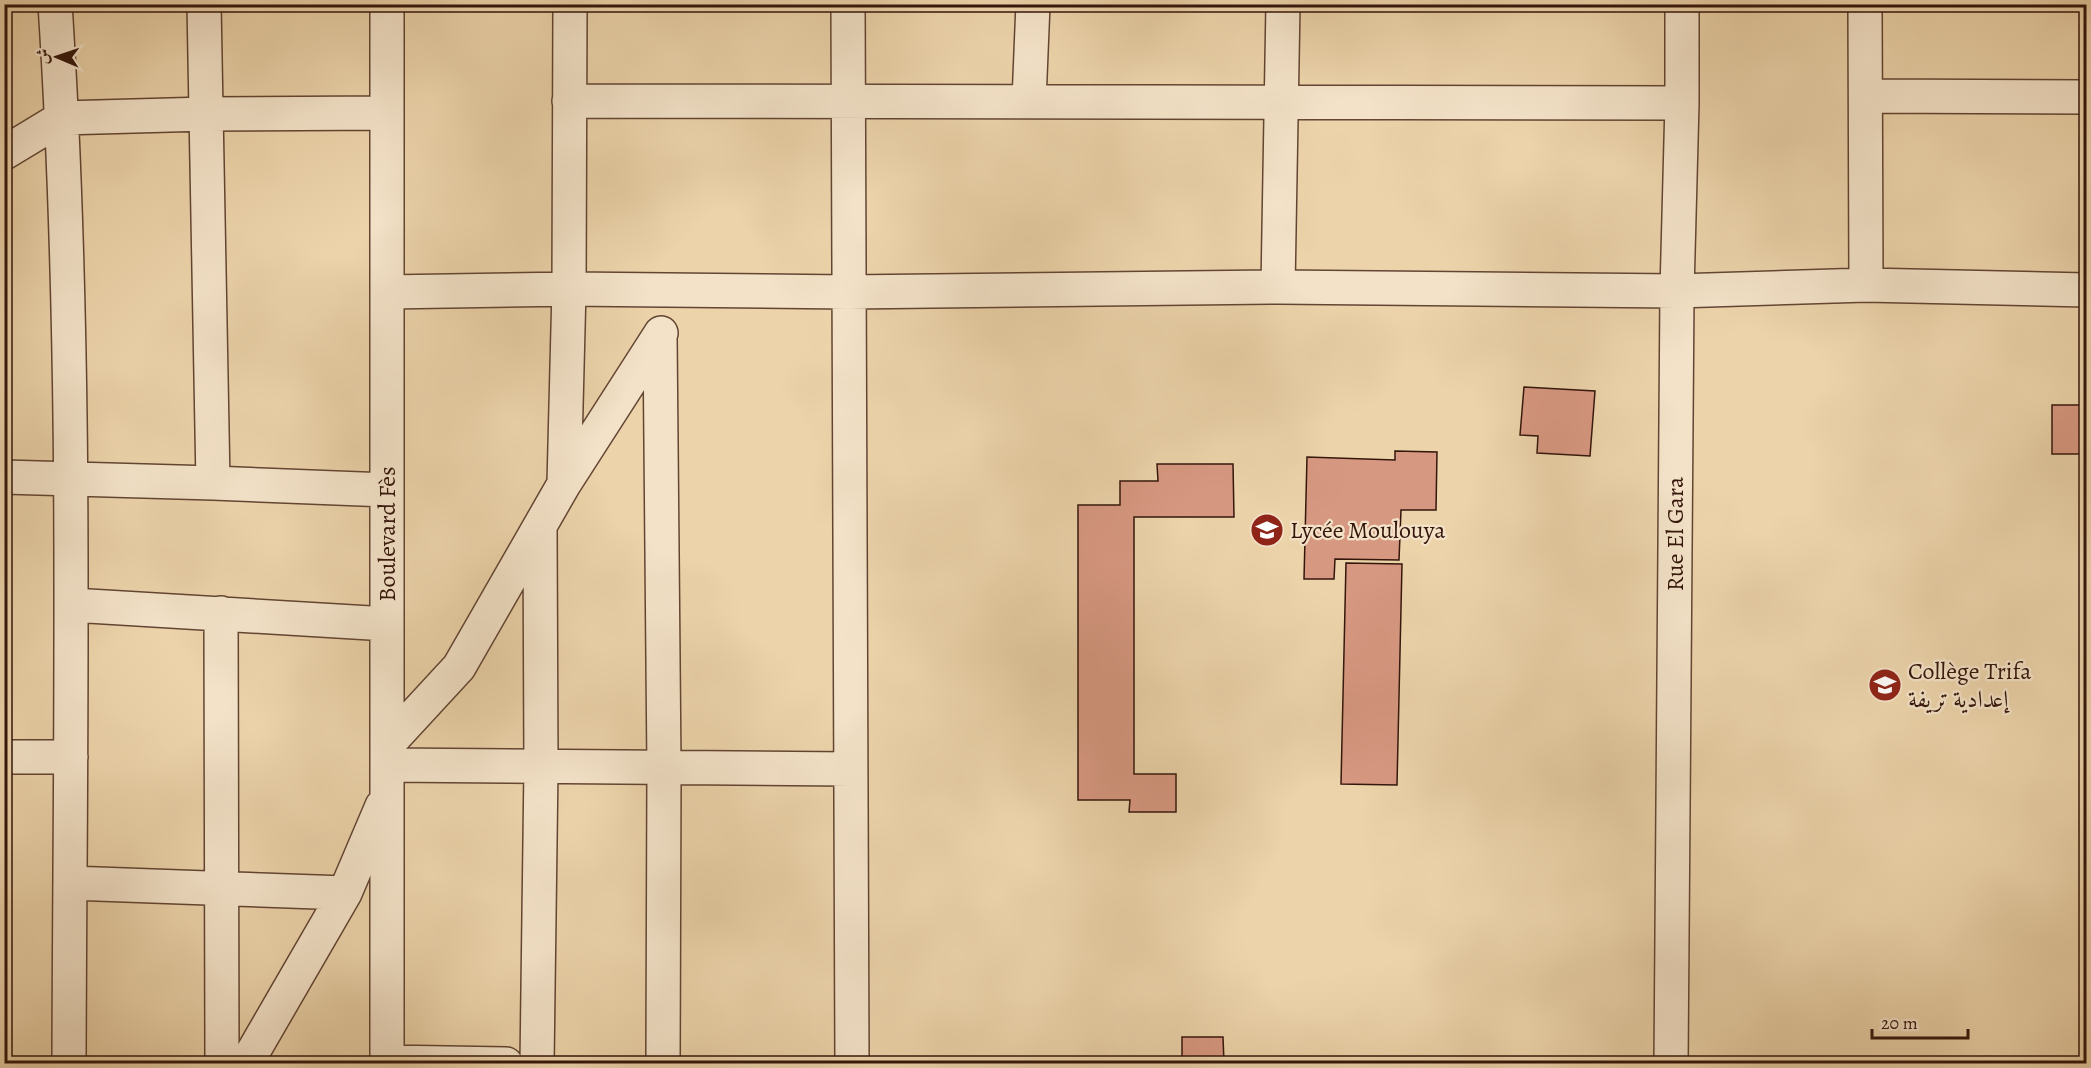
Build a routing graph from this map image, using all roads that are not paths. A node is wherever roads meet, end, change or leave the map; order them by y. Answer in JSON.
{"nodes":[{"id":1,"x":55,"y":4,"type":"edge"},
{"id":2,"x":204,"y":4,"type":"edge"},
{"id":3,"x":387,"y":4,"type":"edge"},
{"id":4,"x":570,"y":4,"type":"edge"},
{"id":5,"x":848,"y":4,"type":"edge"},
{"id":6,"x":1033,"y":4,"type":"edge"},
{"id":7,"x":1283,"y":4,"type":"edge"},
{"id":8,"x":1682,"y":4,"type":"edge"},
{"id":9,"x":1865,"y":4,"type":"edge"},
{"id":10,"x":1866,"y":96,"type":"junction"},
{"id":11,"x":2086,"y":97,"type":"edge"},
{"id":12,"x":569,"y":101,"type":"junction"},
{"id":13,"x":1029,"y":101,"type":"junction"},
{"id":14,"x":848,"y":103,"type":"junction"},
{"id":15,"x":1281,"y":103,"type":"junction"},
{"id":16,"x":1682,"y":103,"type":"junction"},
{"id":17,"x":387,"y":113,"type":"junction"},
{"id":18,"x":206,"y":114,"type":"junction"},
{"id":19,"x":62,"y":118,"type":"junction"},
{"id":20,"x":4,"y":153,"type":"edge"},
{"id":21,"x":1866,"y":285,"type":"junction"},
{"id":22,"x":1278,"y":287,"type":"junction"},
{"id":23,"x":569,"y":289,"type":"junction"},
{"id":24,"x":2086,"y":290,"type":"edge"},
{"id":25,"x":682,"y":291,"type":"junction"},
{"id":26,"x":1677,"y":291,"type":"junction"},
{"id":27,"x":387,"y":292,"type":"junction"},
{"id":28,"x":848,"y":292,"type":"junction"},
{"id":29,"x":660,"y":336,"type":"junction"},
{"id":30,"x":4,"y":477,"type":"edge"},
{"id":31,"x":72,"y":478,"type":"junction"},
{"id":32,"x":213,"y":483,"type":"junction"},
{"id":33,"x":564,"y":484,"type":"junction"},
{"id":34,"x":387,"y":490,"type":"junction"},
{"id":35,"x":540,"y":529,"type":"junction"},
{"id":36,"x":72,"y":605,"type":"junction"},
{"id":37,"x":221,"y":614,"type":"junction"},
{"id":38,"x":387,"y":624,"type":"junction"},
{"id":39,"x":4,"y":757,"type":"edge"},
{"id":40,"x":71,"y":757,"type":"junction"},
{"id":41,"x":541,"y":767,"type":"junction"},
{"id":42,"x":387,"y":768,"type":"junction"},
{"id":43,"x":664,"y":768,"type":"junction"},
{"id":44,"x":850,"y":770,"type":"junction"},
{"id":45,"x":70,"y":883,"type":"junction"},
{"id":46,"x":221,"y":889,"type":"junction"},
{"id":47,"x":345,"y":893,"type":"junction"},
{"id":48,"x":387,"y":1063,"type":"edge"},
{"id":49,"x":69,"y":1064,"type":"edge"},
{"id":50,"x":222,"y":1064,"type":"edge"},
{"id":51,"x":246,"y":1064,"type":"edge"},
{"id":52,"x":506,"y":1064,"type":"edge"},
{"id":53,"x":537,"y":1064,"type":"edge"},
{"id":54,"x":663,"y":1064,"type":"edge"},
{"id":55,"x":852,"y":1064,"type":"edge"},
{"id":56,"x":1671,"y":1064,"type":"edge"}],
"edges":[{"from":1,"to":19,"type":"street"},
{"from":2,"to":18,"type":"street"},
{"from":3,"to":17,"type":"street","name":"Boulevard Fès"},
{"from":4,"to":12,"type":"street"},
{"from":5,"to":14,"type":"street"},
{"from":6,"to":13,"type":"street"},
{"from":7,"to":15,"type":"street"},
{"from":8,"to":16,"type":"street","name":"Rue El Gara"},
{"from":9,"to":10,"type":"street"},
{"from":10,"to":11,"type":"street"},
{"from":10,"to":21,"type":"street"},
{"from":12,"to":14,"type":"street"},
{"from":12,"to":23,"type":"street"},
{"from":13,"to":14,"type":"street"},
{"from":13,"to":15,"type":"street"},
{"from":14,"to":28,"type":"street"},
{"from":15,"to":16,"type":"street"},
{"from":15,"to":22,"type":"street"},
{"from":16,"to":26,"type":"street","name":"Rue El Gara"},
{"from":17,"to":18,"type":"street"},
{"from":17,"to":27,"type":"street","name":"Boulevard Fès"},
{"from":18,"to":19,"type":"street"},
{"from":18,"to":32,"type":"street"},
{"from":19,"to":20,"type":"street"},
{"from":19,"to":31,"type":"street"},
{"from":21,"to":24,"type":"street"},
{"from":21,"to":26,"type":"street"},
{"from":22,"to":26,"type":"street"},
{"from":22,"to":28,"type":"street"},
{"from":23,"to":25,"type":"street"},
{"from":23,"to":27,"type":"street"},
{"from":23,"to":33,"type":"street"},
{"from":25,"to":28,"type":"street"},
{"from":25,"to":29,"type":"street"},
{"from":26,"to":56,"type":"street","name":"Rue El Gara"},
{"from":27,"to":34,"type":"street","name":"Boulevard Fès"},
{"from":28,"to":44,"type":"street"},
{"from":29,"to":33,"type":"street"},
{"from":29,"to":43,"type":"street"},
{"from":30,"to":31,"type":"street"},
{"from":31,"to":32,"type":"street"},
{"from":31,"to":36,"type":"street"},
{"from":32,"to":34,"type":"street"},
{"from":33,"to":35,"type":"street"},
{"from":34,"to":38,"type":"street","name":"Boulevard Fès"},
{"from":35,"to":41,"type":"street"},
{"from":35,"to":42,"type":"street"},
{"from":36,"to":37,"type":"street"},
{"from":36,"to":40,"type":"street"},
{"from":37,"to":38,"type":"street"},
{"from":37,"to":46,"type":"street"},
{"from":38,"to":42,"type":"street","name":"Boulevard Fès"},
{"from":39,"to":40,"type":"street"},
{"from":40,"to":45,"type":"street"},
{"from":41,"to":42,"type":"street"},
{"from":41,"to":43,"type":"street"},
{"from":41,"to":53,"type":"street"},
{"from":42,"to":47,"type":"street"},
{"from":42,"to":48,"type":"street","name":"Boulevard Fès"},
{"from":43,"to":44,"type":"street"},
{"from":43,"to":54,"type":"street"},
{"from":44,"to":55,"type":"street"},
{"from":45,"to":46,"type":"street"},
{"from":45,"to":49,"type":"street"},
{"from":46,"to":47,"type":"street"},
{"from":46,"to":50,"type":"street"},
{"from":47,"to":51,"type":"street"},
{"from":48,"to":52,"type":"street"}]}
